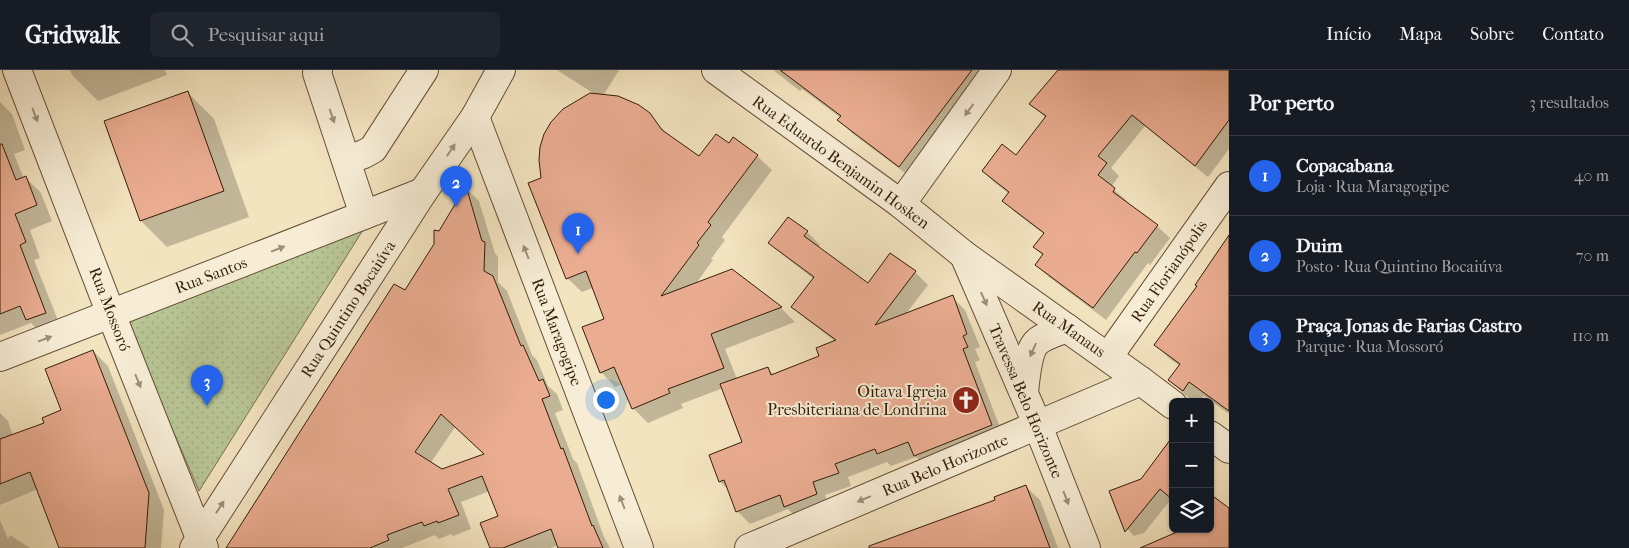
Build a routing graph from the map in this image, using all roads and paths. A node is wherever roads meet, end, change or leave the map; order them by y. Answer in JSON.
{"nodes":[{"id":1,"x":17,"y":70,"type":"edge"},
{"id":2,"x":318,"y":70,"type":"edge"},
{"id":3,"x":424,"y":70,"type":"edge"},
{"id":4,"x":502,"y":70,"type":"edge"},
{"id":5,"x":716,"y":70,"type":"edge"},
{"id":6,"x":997,"y":70,"type":"edge"},
{"id":7,"x":475,"y":117,"type":"junction"},
{"id":8,"x":347,"y":160,"type":"junction"},
{"id":9,"x":1229,"y":186,"type":"edge"},
{"id":10,"x":423,"y":192,"type":"junction"},
{"id":11,"x":901,"y":204,"type":"junction"},
{"id":12,"x":364,"y":215,"type":"junction"},
{"id":13,"x":964,"y":255,"type":"junction"},
{"id":14,"x":111,"y":314,"type":"junction"},
{"id":15,"x":1067,"y":328,"type":"junction"},
{"id":16,"x":0,"y":357,"type":"edge"},
{"id":17,"x":1108,"y":357,"type":"junction"},
{"id":18,"x":1141,"y":381,"type":"junction"},
{"id":19,"x":1024,"y":391,"type":"junction"},
{"id":20,"x":1169,"y":402,"type":"edge"},
{"id":21,"x":1038,"y":426,"type":"junction"},
{"id":22,"x":1214,"y":438,"type":"edge"},
{"id":23,"x":1229,"y":449,"type":"edge"},
{"id":24,"x":199,"y":545,"type":"edge"},
{"id":25,"x":639,"y":548,"type":"edge"},
{"id":26,"x":748,"y":548,"type":"edge"},
{"id":27,"x":1086,"y":548,"type":"edge"}],
"edges":[{"from":1,"to":14,"type":"street","name":"Rua Mossoró","one_way":true},
{"from":2,"to":8,"type":"street","one_way":true},
{"from":3,"to":8,"type":"street"},
{"from":4,"to":7,"type":"street","name":"Rua Quintino Bocaiúva"},
{"from":5,"to":11,"type":"street","name":"Rua Eduardo Benjamin Hosken"},
{"from":6,"to":11,"type":"street","one_way":true},
{"from":10,"to":7,"type":"street","name":"Rua Quintino Bocaiúva","one_way":true},
{"from":25,"to":7,"type":"street","name":"Rua Maragogipe","one_way":true},
{"from":8,"to":12,"type":"street"},
{"from":9,"to":17,"type":"street","name":"Rua Florianópolis"},
{"from":10,"to":12,"type":"street","name":"Rua Santos"},
{"from":24,"to":10,"type":"street","name":"Rua Quintino Bocaiúva","one_way":true},
{"from":11,"to":13,"type":"street","name":"Rua Eduardo Benjamin Hosken"},
{"from":14,"to":12,"type":"street","name":"Rua Santos","one_way":true},
{"from":13,"to":15,"type":"street","name":"Rua Manaus"},
{"from":13,"to":19,"type":"street","name":"Travessa Belo Horizonte","one_way":true},
{"from":16,"to":14,"type":"street","name":"Rua Santos","one_way":true},
{"from":14,"to":24,"type":"street","name":"Rua Mossoró","one_way":true},
{"from":15,"to":17,"type":"street","name":"Rua Manaus"},
{"from":15,"to":19,"type":"street","one_way":true},
{"from":17,"to":18,"type":"street","name":"Rua Manaus"},
{"from":18,"to":20,"type":"street","name":"Rua Manaus"},
{"from":18,"to":21,"type":"street","name":"Rua Belo Horizonte"},
{"from":19,"to":21,"type":"street","name":"Travessa Belo Horizonte"},
{"from":21,"to":26,"type":"street","name":"Rua Belo Horizonte","one_way":true},
{"from":21,"to":27,"type":"street","name":"Travessa Belo Horizonte","one_way":true},
{"from":22,"to":23,"type":"street"}]}
